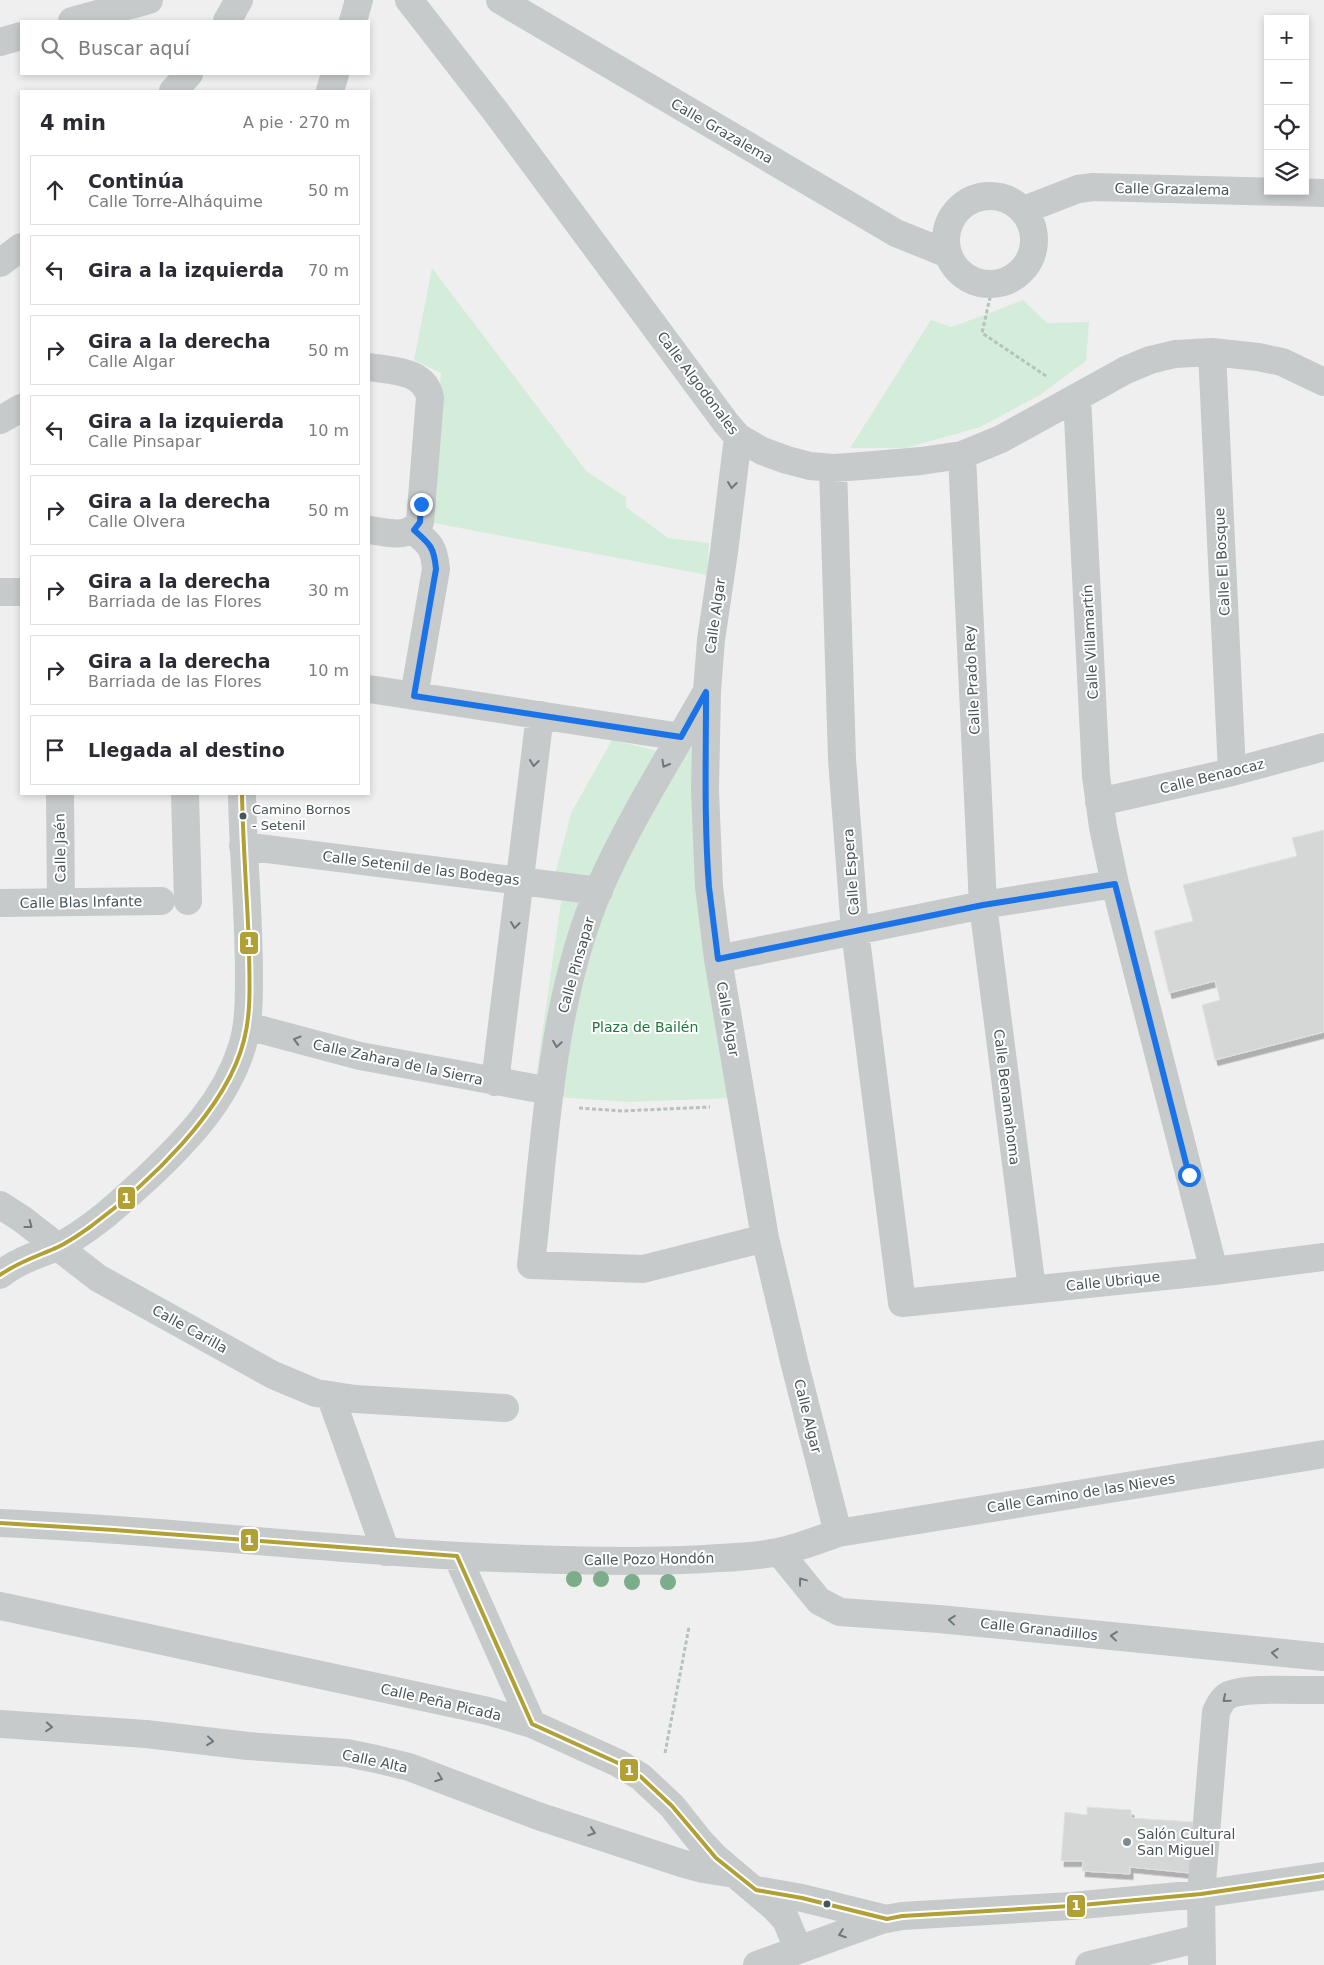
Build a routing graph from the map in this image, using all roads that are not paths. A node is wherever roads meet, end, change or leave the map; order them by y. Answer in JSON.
{"nodes":[{"id":1,"x":149,"y":0,"type":"edge"},
{"id":2,"x":240,"y":0,"type":"edge"},
{"id":3,"x":360,"y":0,"type":"edge"},
{"id":4,"x":409,"y":0,"type":"edge"},
{"id":5,"x":500,"y":0,"type":"edge"},
{"id":6,"x":76,"y":20,"type":"edge"},
{"id":7,"x":228,"y":20,"type":"edge"},
{"id":8,"x":352,"y":20,"type":"edge"},
{"id":9,"x":20,"y":36,"type":"edge"},
{"id":10,"x":0,"y":42,"type":"edge"},
{"id":11,"x":188,"y":75,"type":"edge"},
{"id":12,"x":335,"y":75,"type":"edge"},
{"id":13,"x":174,"y":90,"type":"edge"},
{"id":14,"x":330,"y":90,"type":"edge"},
{"id":15,"x":1324,"y":193,"type":"edge"},
{"id":16,"x":1024,"y":210,"type":"junction"},
{"id":17,"x":20,"y":248,"type":"edge"},
{"id":18,"x":948,"y":254,"type":"junction"},
{"id":19,"x":0,"y":263,"type":"edge"},
{"id":20,"x":1212,"y":352,"type":"junction"},
{"id":21,"x":370,"y":367,"type":"edge"},
{"id":22,"x":1324,"y":382,"type":"edge"},
{"id":23,"x":1077,"y":397,"type":"junction"},
{"id":24,"x":20,"y":409,"type":"edge"},
{"id":25,"x":0,"y":420,"type":"edge"},
{"id":26,"x":738,"y":437,"type":"junction"},
{"id":27,"x":962,"y":455,"type":"junction"},
{"id":28,"x":833,"y":468,"type":"junction"},
{"id":29,"x":370,"y":530,"type":"edge"},
{"id":30,"x":414,"y":530,"type":"junction"},
{"id":31,"x":0,"y":592,"type":"edge"},
{"id":32,"x":20,"y":592,"type":"edge"},
{"id":33,"x":370,"y":689,"type":"edge"},
{"id":34,"x":706,"y":692,"type":"junction"},
{"id":35,"x":414,"y":696,"type":"junction"},
{"id":36,"x":540,"y":715,"type":"junction"},
{"id":37,"x":681,"y":737,"type":"junction"},
{"id":38,"x":1324,"y":747,"type":"edge"},
{"id":39,"x":1232,"y":772,"type":"junction"},
{"id":40,"x":60,"y":795,"type":"edge"},
{"id":41,"x":185,"y":795,"type":"edge"},
{"id":42,"x":242,"y":795,"type":"edge"},
{"id":43,"x":1099,"y":802,"type":"junction"},
{"id":44,"x":243,"y":846,"type":"junction"},
{"id":45,"x":520,"y":880,"type":"junction"},
{"id":46,"x":1115,"y":884,"type":"junction"},
{"id":47,"x":599,"y":891,"type":"junction"},
{"id":48,"x":61,"y":902,"type":"junction"},
{"id":49,"x":0,"y":903,"type":"edge"},
{"id":50,"x":983,"y":905,"type":"junction"},
{"id":51,"x":855,"y":931,"type":"junction"},
{"id":52,"x":718,"y":959,"type":"junction"},
{"id":53,"x":247,"y":1026,"type":"junction"},
{"id":54,"x":495,"y":1082,"type":"junction"},
{"id":55,"x":550,"y":1099,"type":"junction"},
{"id":56,"x":0,"y":1204,"type":"edge"},
{"id":57,"x":765,"y":1238,"type":"junction"},
{"id":58,"x":58,"y":1246,"type":"junction"},
{"id":59,"x":1324,"y":1257,"type":"edge"},
{"id":60,"x":1214,"y":1271,"type":"junction"},
{"id":61,"x":0,"y":1276,"type":"edge"},
{"id":62,"x":1032,"y":1289,"type":"junction"},
{"id":63,"x":902,"y":1303,"type":"joint"},
{"id":64,"x":330,"y":1395,"type":"junction"},
{"id":65,"x":505,"y":1408,"type":"dead end"},
{"id":66,"x":1324,"y":1454,"type":"edge"},
{"id":67,"x":0,"y":1522,"type":"edge"},
{"id":68,"x":838,"y":1533,"type":"junction"},
{"id":69,"x":386,"y":1552,"type":"junction"},
{"id":70,"x":779,"y":1552,"type":"junction"},
{"id":71,"x":457,"y":1556,"type":"junction"},
{"id":72,"x":0,"y":1606,"type":"edge"},
{"id":73,"x":1324,"y":1658,"type":"edge"},
{"id":74,"x":1324,"y":1690,"type":"edge"},
{"id":75,"x":0,"y":1724,"type":"edge"},
{"id":76,"x":532,"y":1724,"type":"junction"},
{"id":77,"x":735,"y":1874,"type":"junction"},
{"id":78,"x":1324,"y":1876,"type":"edge"},
{"id":79,"x":756,"y":1890,"type":"junction"},
{"id":80,"x":1200,"y":1894,"type":"junction"},
{"id":81,"x":887,"y":1919,"type":"junction"},
{"id":82,"x":1201,"y":1938,"type":"junction"},
{"id":83,"x":798,"y":1949,"type":"junction"},
{"id":84,"x":757,"y":1965,"type":"edge"},
{"id":85,"x":1088,"y":1965,"type":"edge"},
{"id":86,"x":1202,"y":1965,"type":"edge"}],
"edges":[{"from":1,"to":6,"type":"street"},
{"from":2,"to":7,"type":"street"},
{"from":3,"to":8,"type":"street"},
{"from":4,"to":26,"type":"street","name":"Calle Algodonales"},
{"from":5,"to":18,"type":"street","name":"Calle Grazalema"},
{"from":9,"to":10,"type":"street"},
{"from":11,"to":13,"type":"street"},
{"from":12,"to":14,"type":"street"},
{"from":15,"to":16,"type":"street","name":"Calle Grazalema"},
{"from":16,"to":18,"type":"street"},
{"from":16,"to":18,"type":"street"},
{"from":17,"to":19,"type":"street"},
{"from":20,"to":22,"type":"street","name":"Calle Algodonales"},
{"from":20,"to":23,"type":"street","name":"Calle Algodonales"},
{"from":20,"to":39,"type":"street","name":"Calle El Bosque"},
{"from":21,"to":30,"type":"street"},
{"from":23,"to":27,"type":"street","name":"Calle Algodonales"},
{"from":23,"to":43,"type":"street","name":"Calle Villamartín"},
{"from":24,"to":25,"type":"street"},
{"from":26,"to":28,"type":"street","name":"Calle Algodonales"},
{"from":26,"to":34,"type":"street","name":"Calle Algar","one_way":true},
{"from":27,"to":28,"type":"street","name":"Calle Algodonales"},
{"from":27,"to":50,"type":"street","name":"Calle Prado Rey"},
{"from":28,"to":51,"type":"street","name":"Calle Espera"},
{"from":29,"to":30,"type":"street"},
{"from":30,"to":35,"type":"street"},
{"from":31,"to":32,"type":"street"},
{"from":33,"to":35,"type":"street"},
{"from":34,"to":37,"type":"street","name":"Calle Pinsapar"},
{"from":34,"to":52,"type":"street","name":"Calle Algar"},
{"from":35,"to":36,"type":"street"},
{"from":36,"to":37,"type":"street"},
{"from":36,"to":45,"type":"street","one_way":true},
{"from":37,"to":47,"type":"street","name":"Calle Pinsapar","one_way":true},
{"from":38,"to":39,"type":"street","name":"Calle Benaocaz"},
{"from":39,"to":43,"type":"street","name":"Calle Benaocaz"},
{"from":40,"to":48,"type":"street","name":"Calle Jaén"},
{"from":41,"to":48,"type":"street","name":"Calle Blas Infante"},
{"from":42,"to":44,"type":"street"},
{"from":43,"to":46,"type":"street","name":"Calle Villamartín"},
{"from":44,"to":45,"type":"street","name":"Calle Setenil de las Bodegas"},
{"from":44,"to":53,"type":"street"},
{"from":45,"to":47,"type":"street","name":"Calle Setenil de las Bodegas"},
{"from":45,"to":54,"type":"street","one_way":true},
{"from":46,"to":50,"type":"street"},
{"from":46,"to":60,"type":"street","name":"Calle Villamartín"},
{"from":47,"to":55,"type":"street","name":"Calle Pinsapar","one_way":true},
{"from":48,"to":49,"type":"street","name":"Calle Blas Infante"},
{"from":50,"to":51,"type":"street"},
{"from":50,"to":62,"type":"street","name":"Calle Benamahoma"},
{"from":51,"to":52,"type":"street"},
{"from":51,"to":63,"type":"street","name":"Calle Espera"},
{"from":52,"to":57,"type":"street","name":"Calle Algar"},
{"from":54,"to":53,"type":"street","name":"Calle Zahara de la Sierra","one_way":true},
{"from":53,"to":58,"type":"street"},
{"from":54,"to":55,"type":"street","name":"Calle Zahara de la Sierra"},
{"from":55,"to":57,"type":"street","name":"Calle Pinsapar"},
{"from":56,"to":58,"type":"street","name":"Calle Carilla","one_way":true},
{"from":57,"to":68,"type":"street","name":"Calle Algar"},
{"from":58,"to":61,"type":"street"},
{"from":58,"to":64,"type":"street","name":"Calle Carilla"},
{"from":59,"to":60,"type":"street","name":"Calle Ubrique"},
{"from":60,"to":62,"type":"street","name":"Calle Ubrique"},
{"from":62,"to":63,"type":"street","name":"Calle Ubrique"},
{"from":64,"to":65,"type":"street","name":"Calle Carilla"},
{"from":64,"to":69,"type":"street"},
{"from":66,"to":68,"type":"street","name":"Calle Camino de las Nieves"},
{"from":67,"to":69,"type":"street","name":"Calle Pozo Hondón"},
{"from":68,"to":70,"type":"street","name":"Calle Pozo Hondón"},
{"from":69,"to":71,"type":"street","name":"Calle Pozo Hondón"},
{"from":70,"to":71,"type":"street","name":"Calle Pozo Hondón"},
{"from":73,"to":70,"type":"street","name":"Calle Granadillos","one_way":true},
{"from":71,"to":76,"type":"street"},
{"from":72,"to":76,"type":"street","name":"Calle Peña Picada"},
{"from":74,"to":80,"type":"street","one_way":true},
{"from":75,"to":77,"type":"street","name":"Calle Alta","one_way":true},
{"from":76,"to":77,"type":"street","name":"Calle Peña Picada"},
{"from":77,"to":79,"type":"street","name":"Calle Peña Picada"},
{"from":78,"to":80,"type":"street"},
{"from":79,"to":81,"type":"street"},
{"from":79,"to":83,"type":"street","name":"Calle Peña Picada"},
{"from":80,"to":81,"type":"street"},
{"from":80,"to":82,"type":"street"},
{"from":81,"to":83,"type":"street","one_way":true},
{"from":82,"to":85,"type":"street"},
{"from":82,"to":86,"type":"street"},
{"from":83,"to":84,"type":"street"}]}
